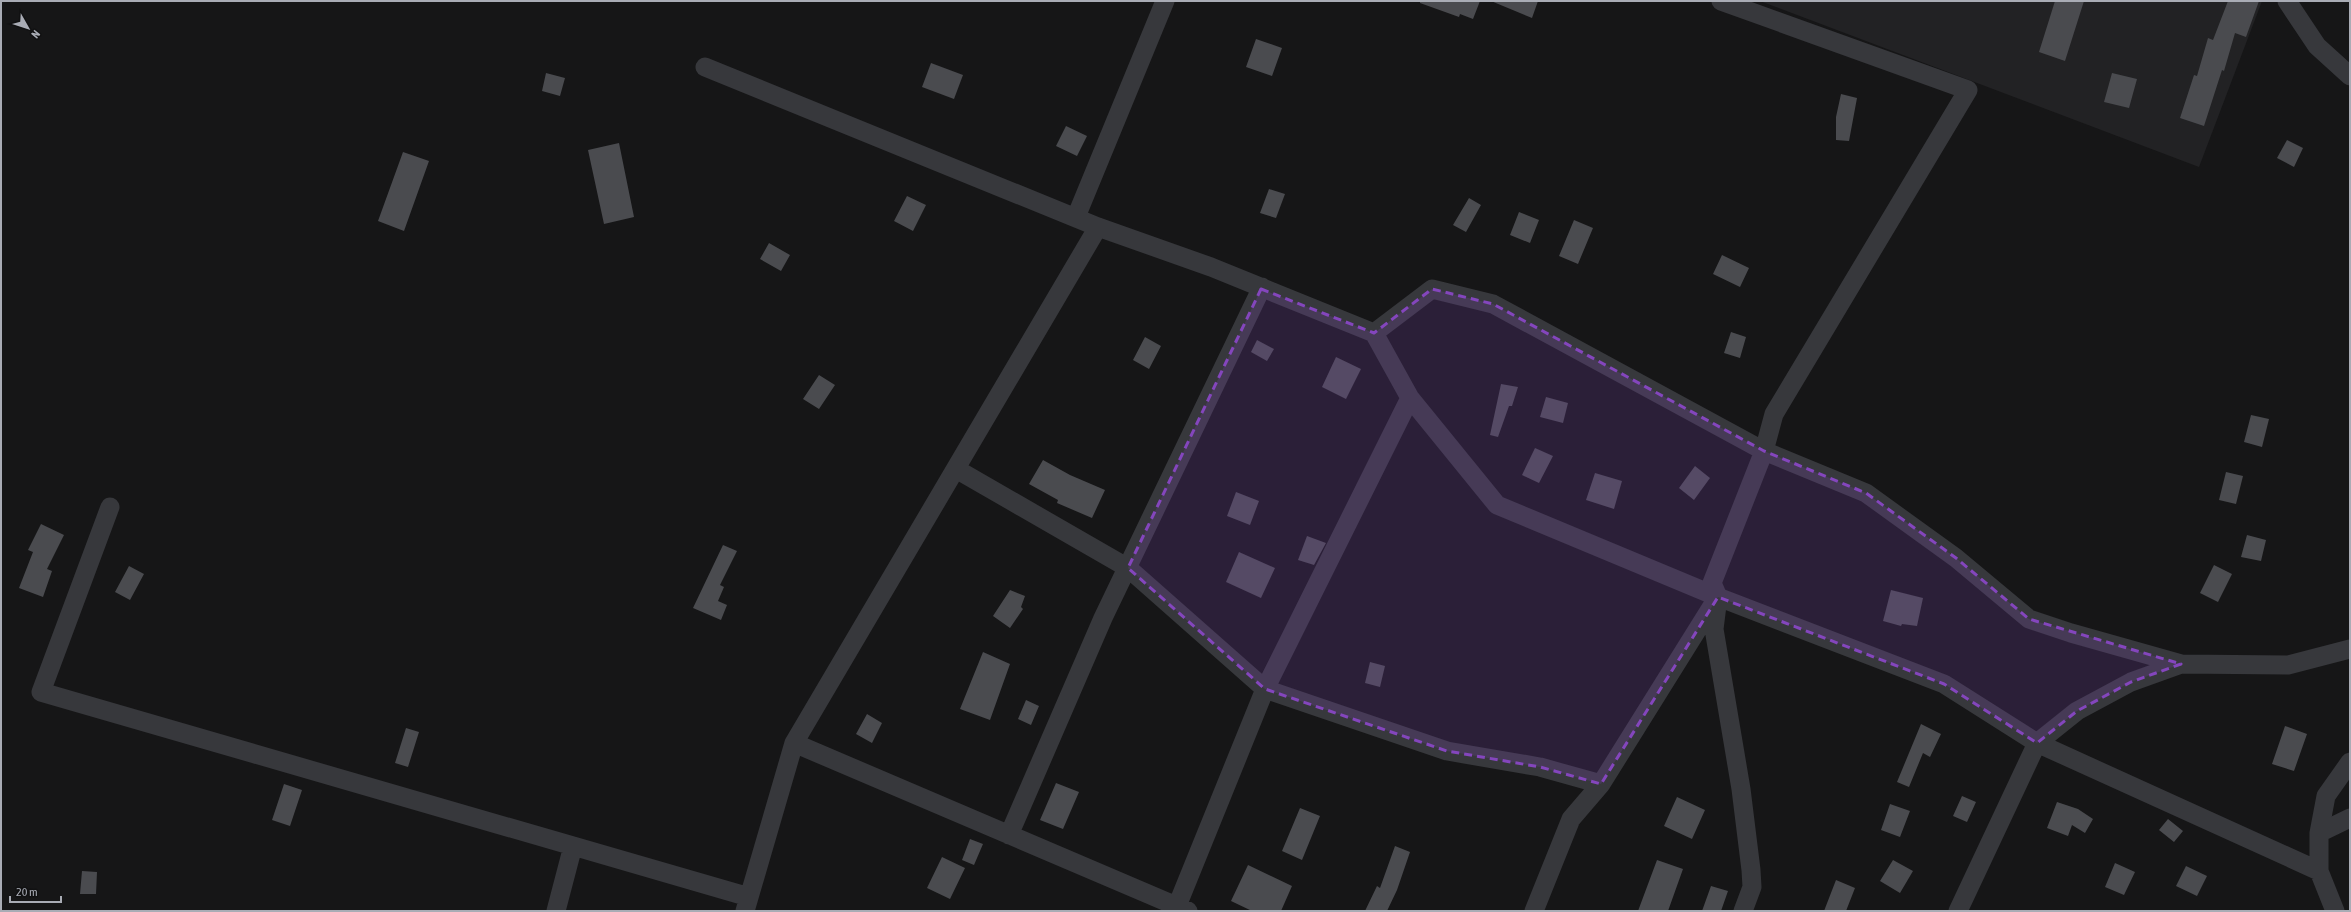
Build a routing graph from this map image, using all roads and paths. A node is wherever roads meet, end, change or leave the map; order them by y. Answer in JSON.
{"nodes":[{"id":1,"x":1165,"y":1,"type":"edge"},
{"id":2,"x":1721,"y":1,"type":"edge"},
{"id":3,"x":2287,"y":1,"type":"edge"},
{"id":4,"x":705,"y":67,"type":"dead end"},
{"id":5,"x":2350,"y":76,"type":"edge"},
{"id":6,"x":1076,"y":217,"type":"junction"},
{"id":7,"x":1098,"y":227,"type":"junction"},
{"id":8,"x":1261,"y":288,"type":"junction"},
{"id":9,"x":1374,"y":333,"type":"junction"},
{"id":10,"x":1410,"y":398,"type":"junction"},
{"id":11,"x":1764,"y":451,"type":"junction"},
{"id":12,"x":956,"y":469,"type":"junction"},
{"id":13,"x":110,"y":507,"type":"dead end"},
{"id":14,"x":1128,"y":568,"type":"junction"},
{"id":15,"x":1718,"y":597,"type":"junction"},
{"id":16,"x":2350,"y":649,"type":"edge"},
{"id":17,"x":2180,"y":664,"type":"junction"},
{"id":18,"x":1266,"y":689,"type":"junction"},
{"id":19,"x":794,"y":743,"type":"junction"},
{"id":20,"x":2037,"y":743,"type":"junction"},
{"id":21,"x":2350,"y":762,"type":"edge"},
{"id":22,"x":1601,"y":784,"type":"junction"},
{"id":23,"x":2350,"y":818,"type":"edge"},
{"id":24,"x":2320,"y":833,"type":"junction"},
{"id":25,"x":1009,"y":835,"type":"junction"},
{"id":26,"x":573,"y":846,"type":"junction"},
{"id":27,"x":2318,"y":871,"type":"junction"},
{"id":28,"x":747,"y":904,"type":"edge"},
{"id":29,"x":1180,"y":910,"type":"edge"},
{"id":30,"x":556,"y":911,"type":"edge"},
{"id":31,"x":1534,"y":911,"type":"edge"},
{"id":32,"x":1743,"y":911,"type":"edge"},
{"id":33,"x":1958,"y":911,"type":"edge"},
{"id":34,"x":2336,"y":911,"type":"edge"}],
"edges":[{"from":1,"to":6,"type":"street"},
{"from":2,"to":11,"type":"street"},
{"from":3,"to":5,"type":"street"},
{"from":4,"to":6,"type":"street"},
{"from":6,"to":7,"type":"street"},
{"from":7,"to":8,"type":"street"},
{"from":7,"to":12,"type":"street"},
{"from":8,"to":9,"type":"street"},
{"from":8,"to":14,"type":"street"},
{"from":9,"to":10,"type":"street"},
{"from":9,"to":11,"type":"street"},
{"from":10,"to":15,"type":"street"},
{"from":10,"to":18,"type":"street"},
{"from":11,"to":15,"type":"street"},
{"from":11,"to":17,"type":"street"},
{"from":12,"to":14,"type":"street"},
{"from":12,"to":19,"type":"street"},
{"from":13,"to":26,"type":"street"},
{"from":14,"to":18,"type":"street"},
{"from":14,"to":25,"type":"street"},
{"from":15,"to":20,"type":"street"},
{"from":15,"to":22,"type":"street"},
{"from":15,"to":32,"type":"street"},
{"from":16,"to":17,"type":"street"},
{"from":17,"to":20,"type":"street"},
{"from":18,"to":22,"type":"street"},
{"from":18,"to":29,"type":"street"},
{"from":19,"to":25,"type":"street"},
{"from":19,"to":28,"type":"street"},
{"from":20,"to":27,"type":"street"},
{"from":20,"to":33,"type":"street"},
{"from":21,"to":24,"type":"street"},
{"from":22,"to":31,"type":"street"},
{"from":23,"to":24,"type":"street"},
{"from":24,"to":27,"type":"street"},
{"from":25,"to":29,"type":"street"},
{"from":26,"to":28,"type":"street"},
{"from":26,"to":30,"type":"street"},
{"from":27,"to":34,"type":"street"}]}
